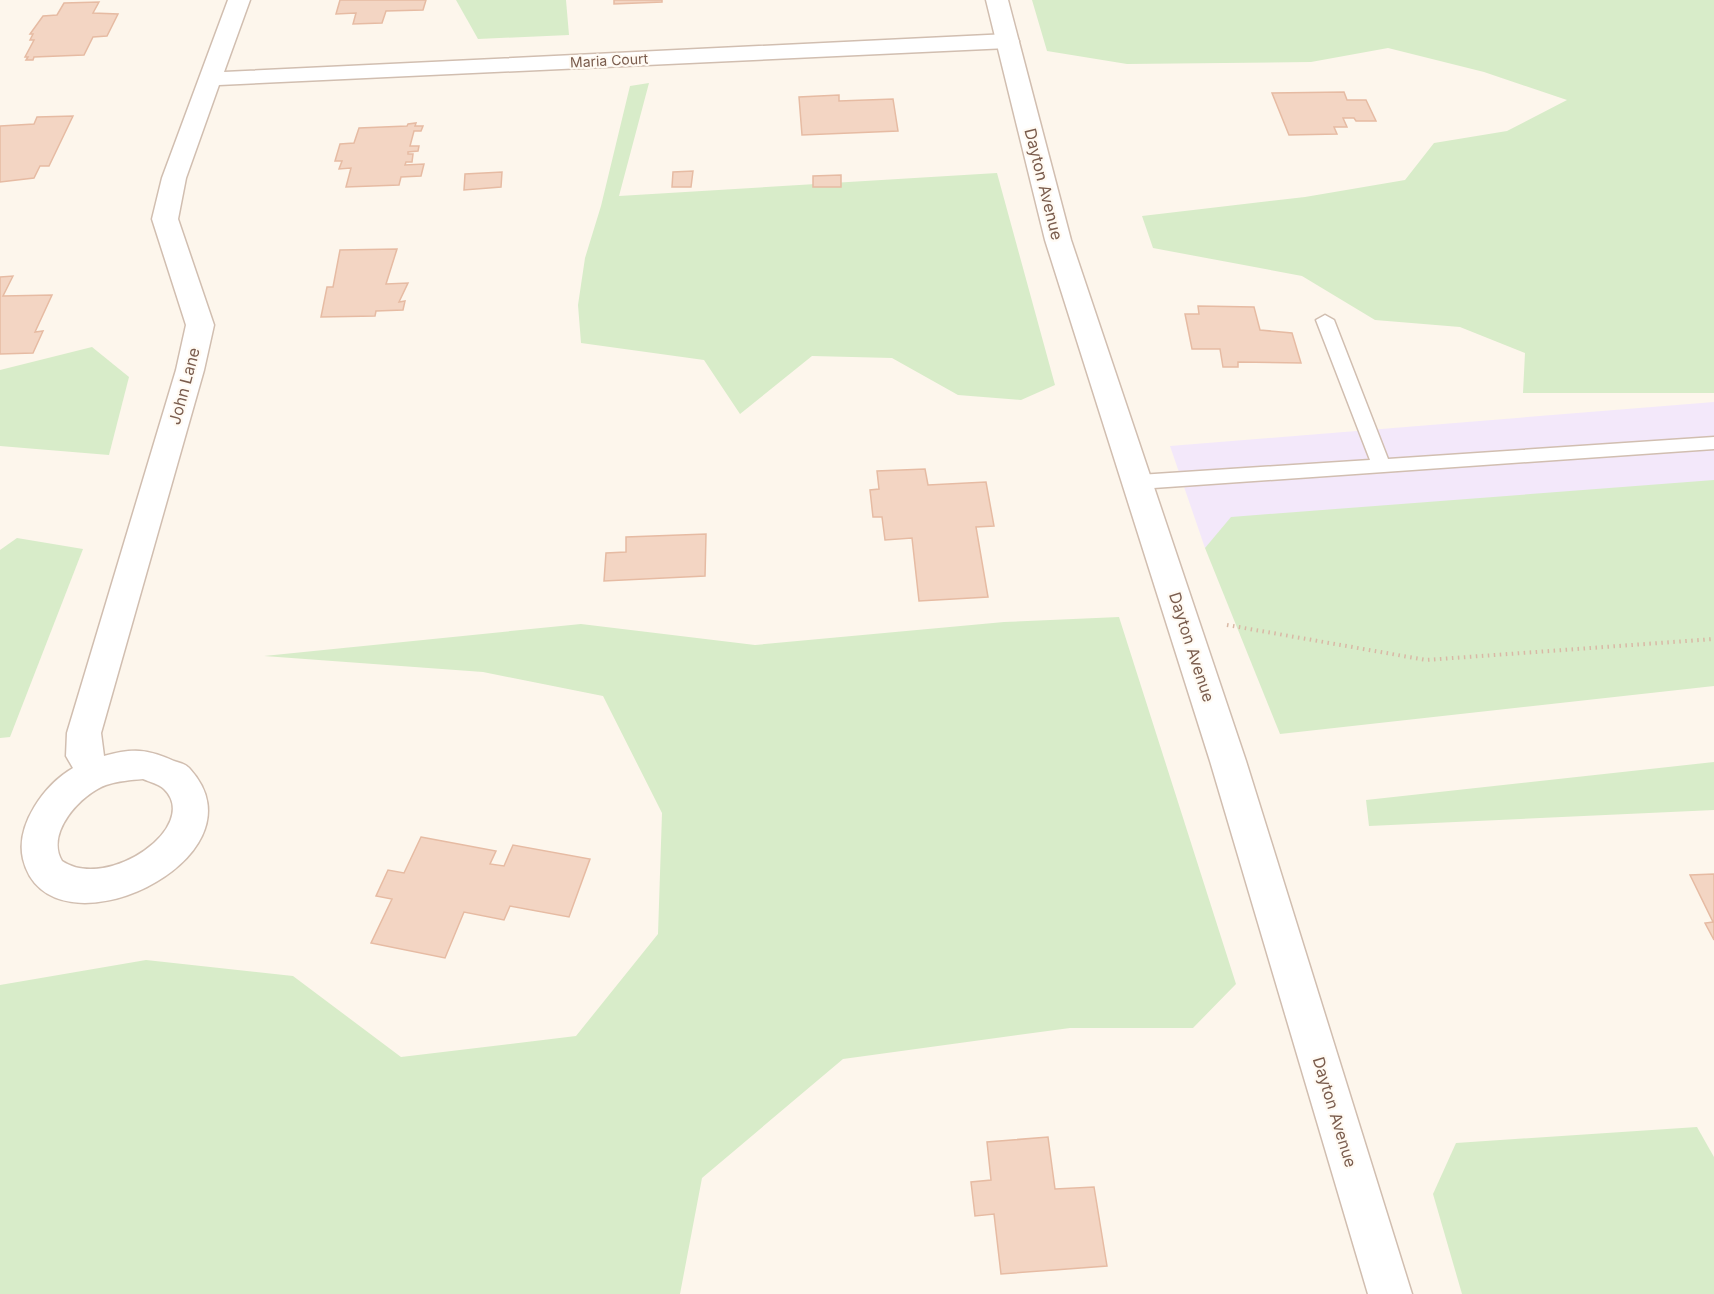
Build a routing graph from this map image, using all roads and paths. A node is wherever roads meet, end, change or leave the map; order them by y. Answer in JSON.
{"nodes":[{"id":1,"x":238,"y":0,"type":"edge"},
{"id":2,"x":997,"y":0,"type":"edge"},
{"id":3,"x":1008,"y":41,"type":"junction"},
{"id":4,"x":210,"y":79,"type":"junction"},
{"id":5,"x":1325,"y":320,"type":"dead end"},
{"id":6,"x":1714,"y":443,"type":"edge"},
{"id":7,"x":1381,"y":465,"type":"junction"},
{"id":8,"x":1140,"y":482,"type":"junction"},
{"id":9,"x":1219,"y":624,"type":"dead end"},
{"id":10,"x":1714,"y":639,"type":"edge"},
{"id":11,"x":96,"y":773,"type":"dead end"},
{"id":12,"x":1390,"y":1294,"type":"edge"}],
"edges":[{"from":1,"to":4,"type":"street","name":"John Lane"},
{"from":2,"to":3,"type":"street","name":"Dayton Avenue"},
{"from":3,"to":4,"type":"street","name":"Maria Court"},
{"from":3,"to":8,"type":"street","name":"Dayton Avenue"},
{"from":4,"to":11,"type":"street","name":"John Lane"},
{"from":5,"to":7,"type":"lane"},
{"from":6,"to":7,"type":"lane"},
{"from":7,"to":8,"type":"lane"},
{"from":8,"to":12,"type":"street","name":"Dayton Avenue"},
{"from":9,"to":10,"type":"path"}]}
